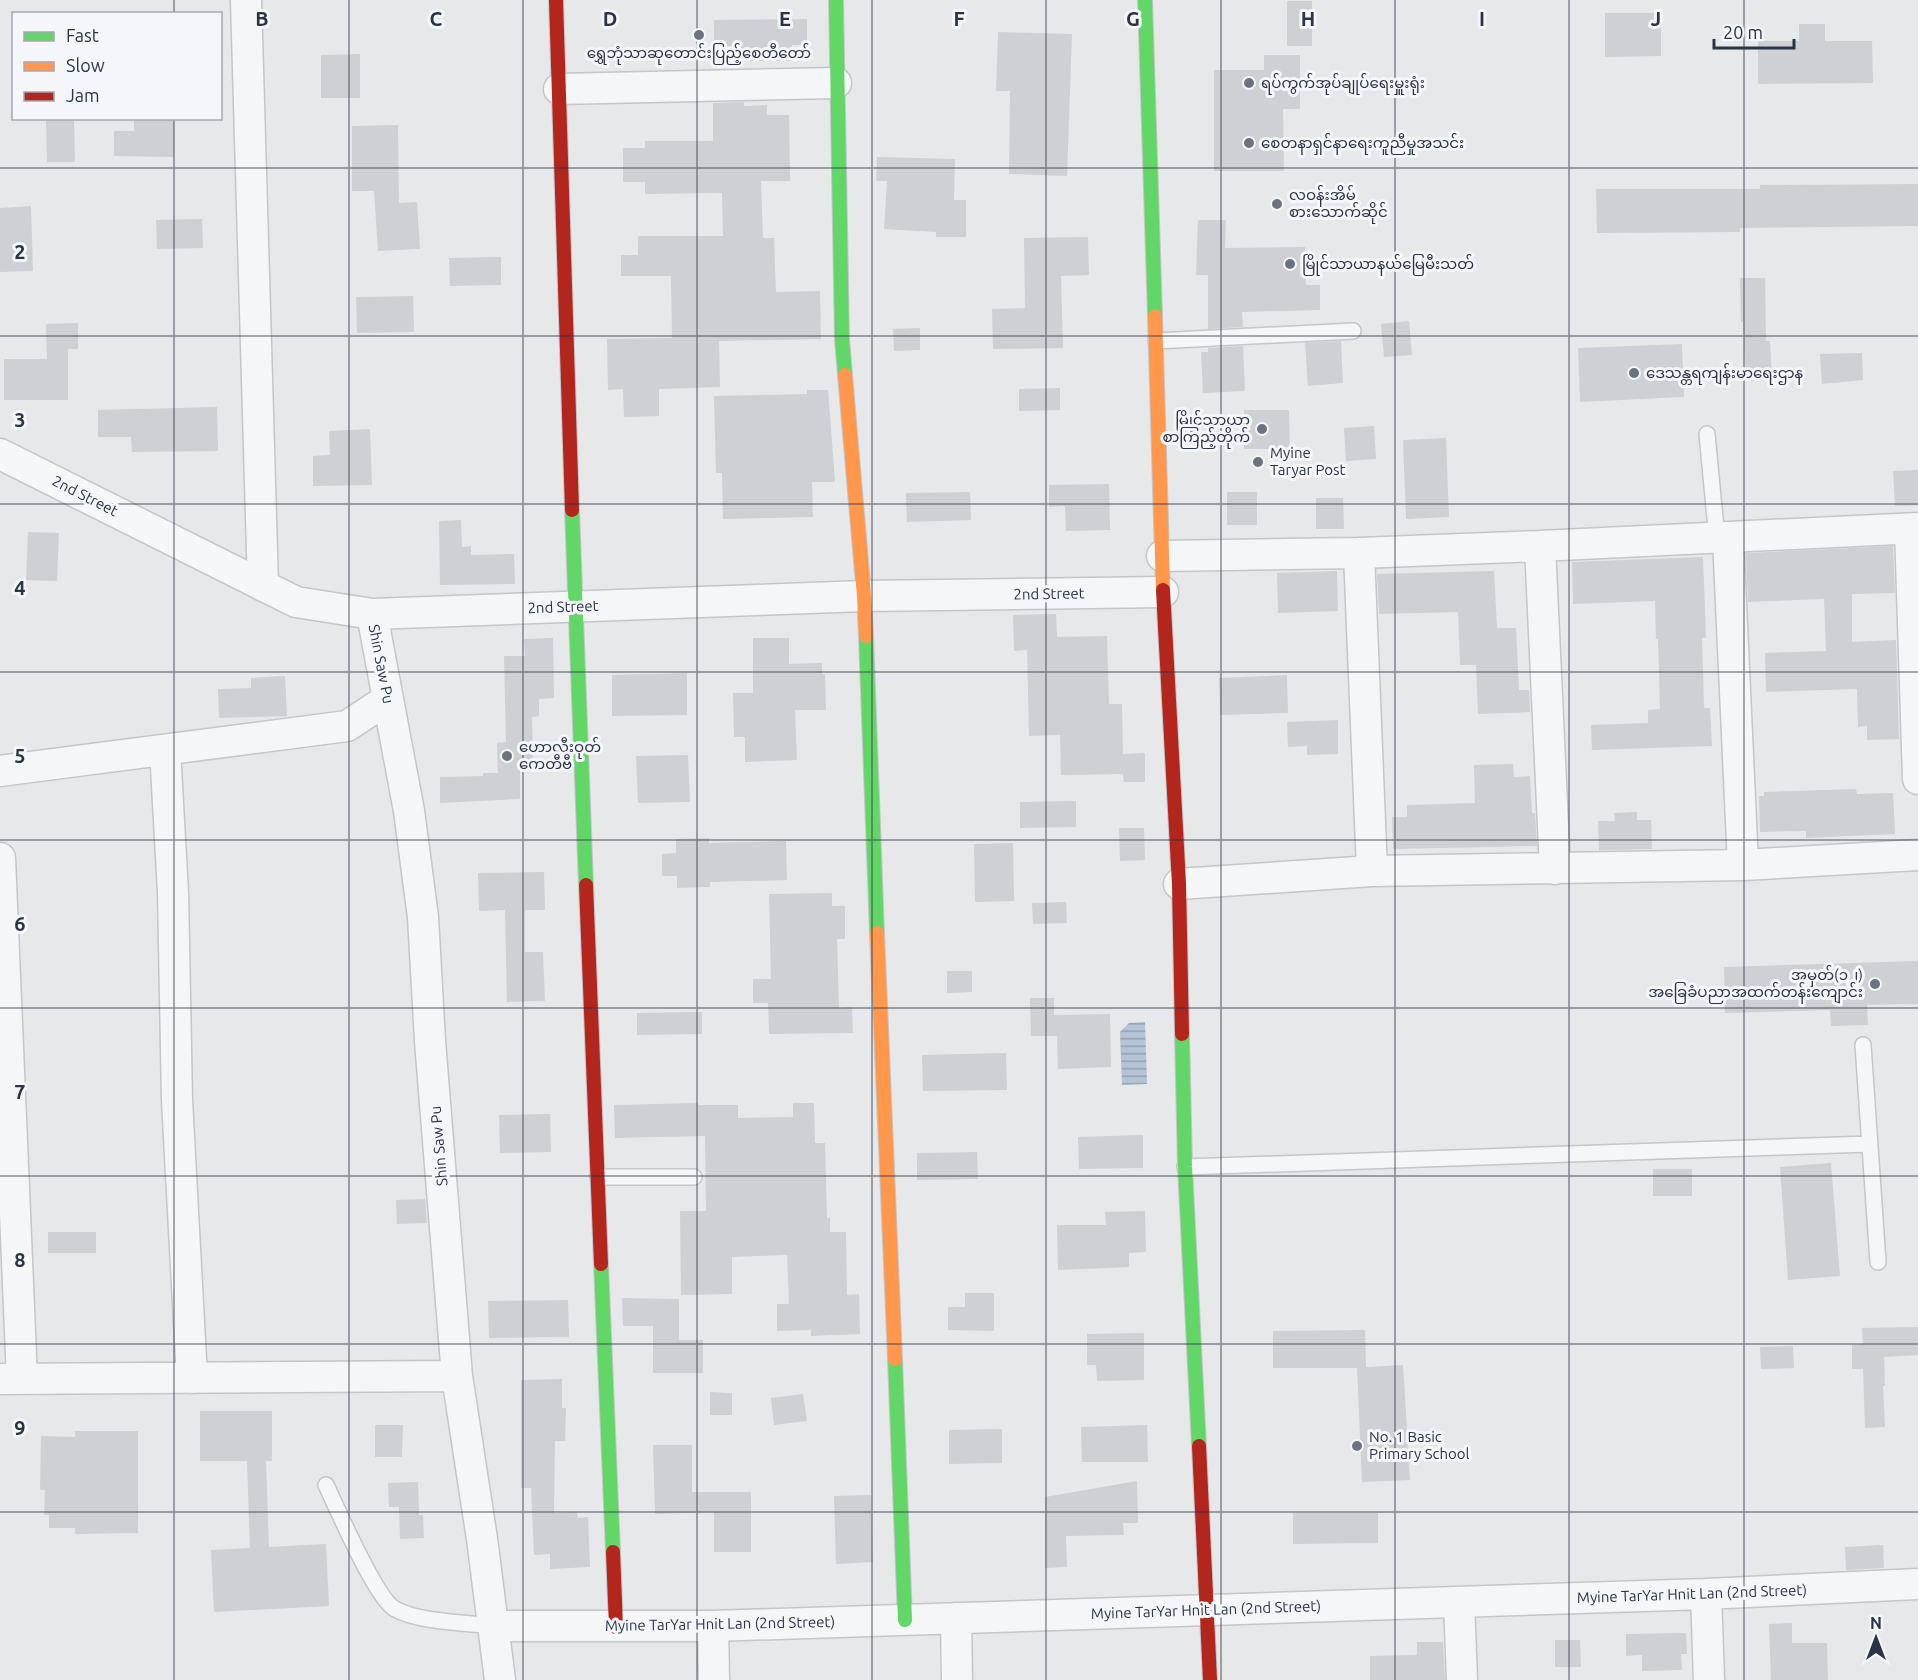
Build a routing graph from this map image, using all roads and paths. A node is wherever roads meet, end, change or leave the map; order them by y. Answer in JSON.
{"nodes":[{"id":1,"x":246,"y":0,"type":"edge"},
{"id":2,"x":556,"y":0,"type":"edge"},
{"id":3,"x":836,"y":0,"type":"edge"},
{"id":4,"x":1145,"y":0,"type":"edge"},
{"id":5,"x":836,"y":83,"type":"junction"},
{"id":6,"x":559,"y":89,"type":"junction"},
{"id":7,"x":1353,"y":331,"type":"dead end"},
{"id":8,"x":1156,"y":341,"type":"junction"},
{"id":9,"x":1707,"y":434,"type":"dead end"},
{"id":10,"x":0,"y":454,"type":"edge"},
{"id":11,"x":1914,"y":528,"type":"edge"},
{"id":12,"x":1723,"y":538,"type":"junction"},
{"id":13,"x":1540,"y":546,"type":"junction"},
{"id":14,"x":1359,"y":553,"type":"junction"},
{"id":15,"x":1162,"y":556,"type":"junction"},
{"id":16,"x":263,"y":586,"type":"junction"},
{"id":17,"x":1163,"y":592,"type":"junction"},
{"id":18,"x":864,"y":596,"type":"junction"},
{"id":19,"x":575,"y":607,"type":"junction"},
{"id":20,"x":372,"y":614,"type":"junction"},
{"id":21,"x":388,"y":699,"type":"junction"},
{"id":22,"x":165,"y":750,"type":"junction"},
{"id":23,"x":0,"y":771,"type":"edge"},
{"id":24,"x":1918,"y":779,"type":"edge"},
{"id":25,"x":1918,"y":855,"type":"edge"},
{"id":26,"x":0,"y":858,"type":"edge"},
{"id":27,"x":1743,"y":865,"type":"junction"},
{"id":28,"x":1556,"y":869,"type":"junction"},
{"id":29,"x":1372,"y":871,"type":"junction"},
{"id":30,"x":1179,"y":884,"type":"junction"},
{"id":31,"x":2,"y":969,"type":"edge"},
{"id":32,"x":1863,"y":1045,"type":"dead end"},
{"id":33,"x":1870,"y":1144,"type":"junction"},
{"id":34,"x":1185,"y":1167,"type":"junction"},
{"id":35,"x":598,"y":1177,"type":"junction"},
{"id":36,"x":694,"y":1177,"type":"dead end"},
{"id":37,"x":1878,"y":1262,"type":"dead end"},
{"id":38,"x":457,"y":1376,"type":"junction"},
{"id":39,"x":192,"y":1378,"type":"junction"},
{"id":40,"x":11,"y":1379,"type":"edge"},
{"id":41,"x":326,"y":1485,"type":"dead end"},
{"id":42,"x":1918,"y":1584,"type":"edge"},
{"id":43,"x":1706,"y":1594,"type":"junction"},
{"id":44,"x":1459,"y":1602,"type":"junction"},
{"id":45,"x":1208,"y":1610,"type":"junction"},
{"id":46,"x":956,"y":1618,"type":"junction"},
{"id":47,"x":905,"y":1620,"type":"junction"},
{"id":48,"x":494,"y":1626,"type":"junction"},
{"id":49,"x":616,"y":1626,"type":"junction"},
{"id":50,"x":713,"y":1626,"type":"junction"},
{"id":51,"x":500,"y":1680,"type":"edge"},
{"id":52,"x":714,"y":1680,"type":"edge"},
{"id":53,"x":957,"y":1680,"type":"edge"},
{"id":54,"x":1210,"y":1680,"type":"edge"},
{"id":55,"x":1462,"y":1680,"type":"edge"},
{"id":56,"x":1709,"y":1680,"type":"edge"}],
"edges":[{"from":1,"to":16,"type":"street"},
{"from":2,"to":6,"type":"street"},
{"from":3,"to":5,"type":"street"},
{"from":4,"to":8,"type":"street"},
{"from":5,"to":6,"type":"street"},
{"from":5,"to":18,"type":"street"},
{"from":6,"to":19,"type":"street"},
{"from":7,"to":8,"type":"lane"},
{"from":8,"to":15,"type":"street"},
{"from":9,"to":12,"type":"lane"},
{"from":10,"to":16,"type":"street","name":"2nd Street"},
{"from":11,"to":12,"type":"street"},
{"from":11,"to":24,"type":"street"},
{"from":12,"to":13,"type":"street"},
{"from":12,"to":27,"type":"street"},
{"from":13,"to":14,"type":"street"},
{"from":13,"to":28,"type":"street"},
{"from":14,"to":15,"type":"street"},
{"from":14,"to":29,"type":"street"},
{"from":15,"to":17,"type":"street"},
{"from":16,"to":20,"type":"street","name":"2nd Street"},
{"from":17,"to":18,"type":"street","name":"2nd Street"},
{"from":17,"to":30,"type":"street"},
{"from":18,"to":19,"type":"street","name":"2nd Street"},
{"from":18,"to":47,"type":"street"},
{"from":19,"to":20,"type":"street","name":"2nd Street"},
{"from":19,"to":35,"type":"street"},
{"from":20,"to":21,"type":"street","name":"Shin Saw Pu"},
{"from":21,"to":22,"type":"street"},
{"from":21,"to":38,"type":"street","name":"Shin Saw Pu"},
{"from":22,"to":23,"type":"street"},
{"from":22,"to":39,"type":"street"},
{"from":25,"to":27,"type":"street"},
{"from":26,"to":31,"type":"street"},
{"from":27,"to":28,"type":"street"},
{"from":28,"to":29,"type":"street"},
{"from":29,"to":30,"type":"street"},
{"from":30,"to":34,"type":"street"},
{"from":31,"to":40,"type":"street"},
{"from":32,"to":33,"type":"lane"},
{"from":33,"to":34,"type":"lane"},
{"from":33,"to":37,"type":"lane"},
{"from":34,"to":45,"type":"street"},
{"from":35,"to":36,"type":"lane"},
{"from":35,"to":49,"type":"street"},
{"from":38,"to":39,"type":"street"},
{"from":38,"to":48,"type":"street","name":"Shin Saw Pu"},
{"from":39,"to":40,"type":"street"},
{"from":41,"to":48,"type":"lane"},
{"from":42,"to":43,"type":"street","name":"Myine TarYar Hnit Lan (2nd Street)"},
{"from":43,"to":44,"type":"street","name":"Myine TarYar Hnit Lan (2nd Street)"},
{"from":43,"to":56,"type":"street"},
{"from":44,"to":45,"type":"street","name":"Myine TarYar Hnit Lan (2nd Street)"},
{"from":44,"to":55,"type":"street"},
{"from":45,"to":46,"type":"street","name":"Myine TarYar Hnit Lan (2nd Street)"},
{"from":45,"to":54,"type":"street"},
{"from":46,"to":47,"type":"street","name":"Myine TarYar Hnit Lan (2nd Street)"},
{"from":46,"to":53,"type":"street"},
{"from":47,"to":50,"type":"street","name":"Myine TarYar Hnit Lan (2nd Street)"},
{"from":48,"to":49,"type":"street","name":"Myine TarYar Hnit Lan (2nd Street)"},
{"from":48,"to":51,"type":"street","name":"Shin Saw Pu"},
{"from":49,"to":50,"type":"street","name":"Myine TarYar Hnit Lan (2nd Street)"},
{"from":50,"to":52,"type":"street"}]}
